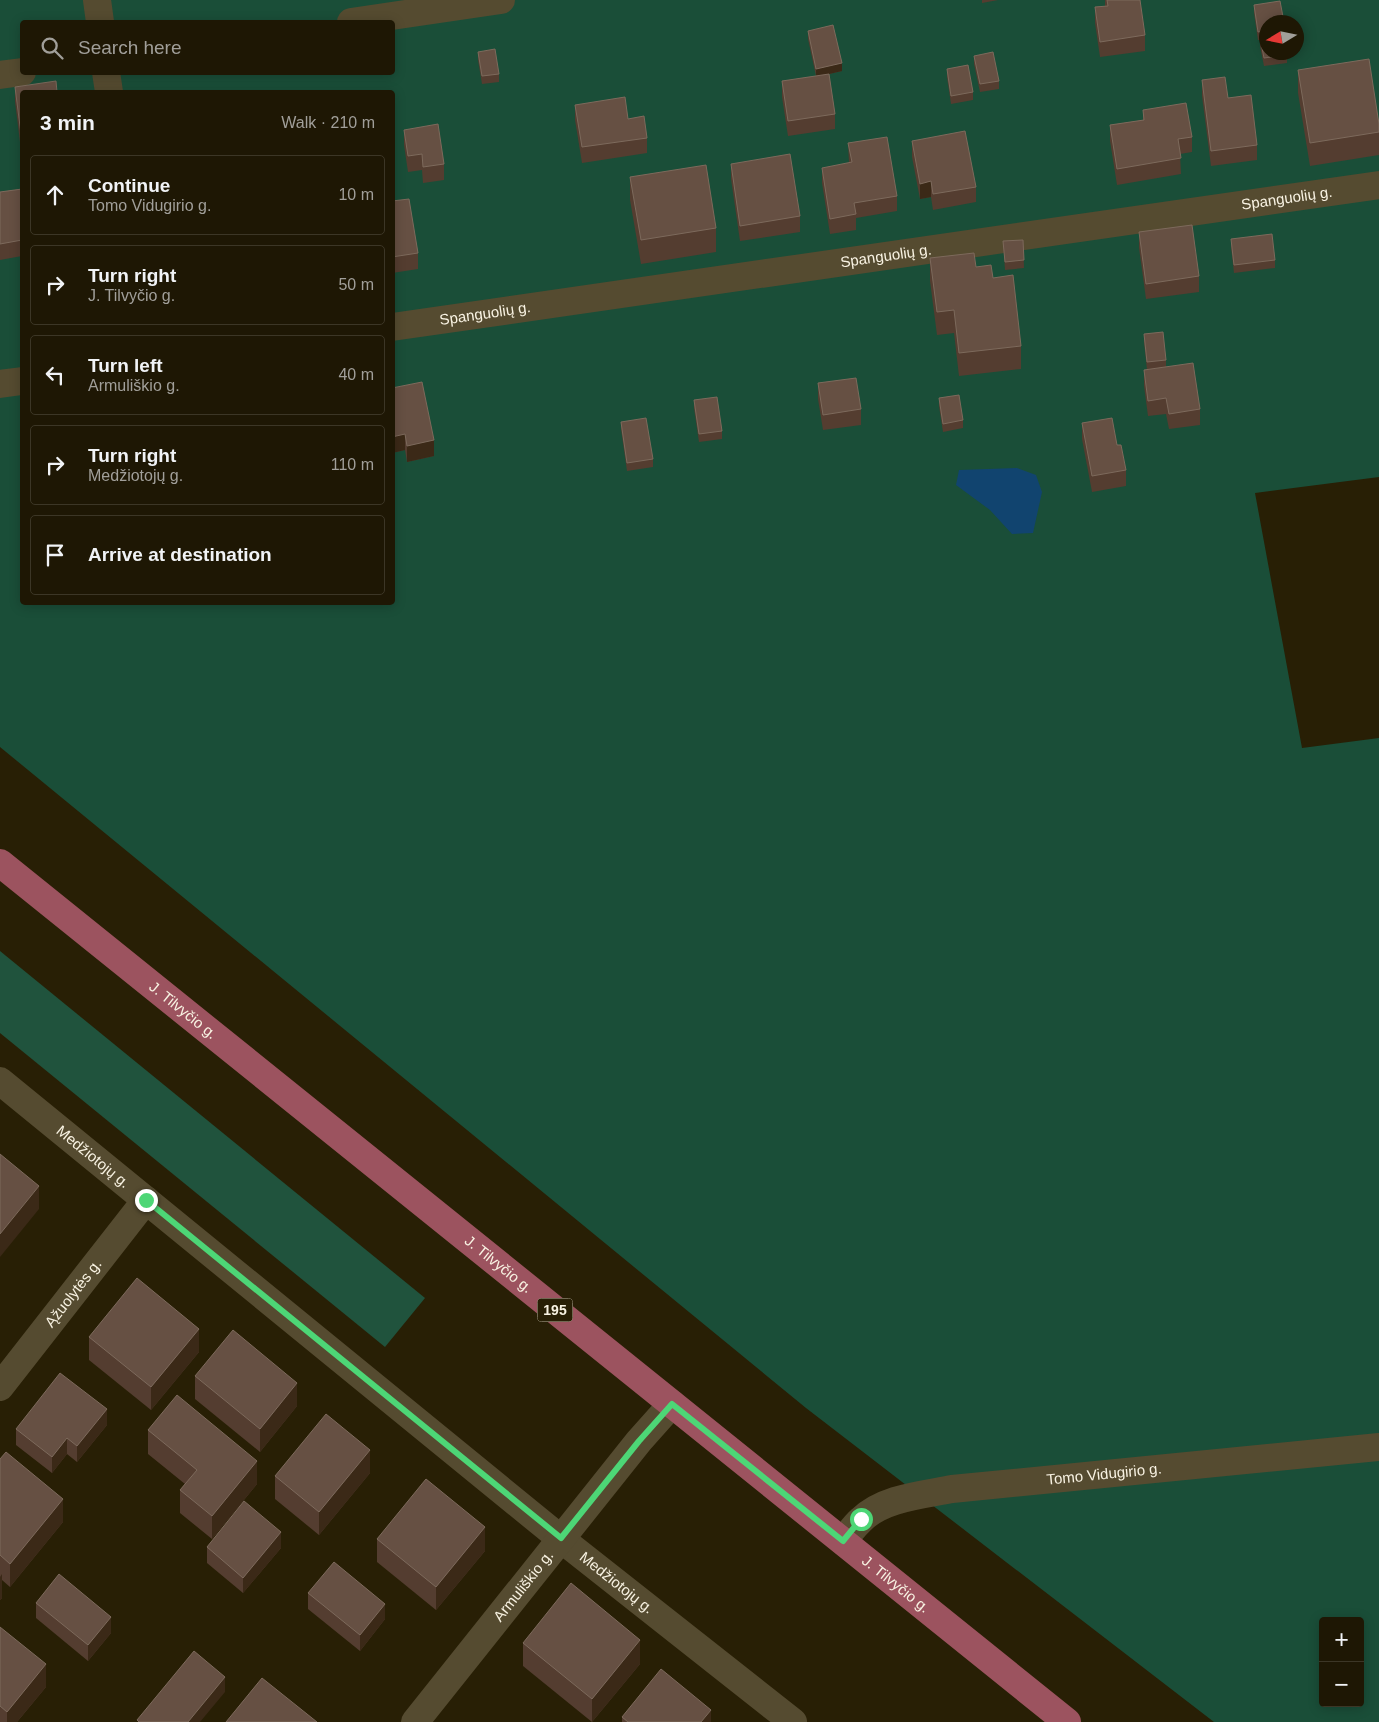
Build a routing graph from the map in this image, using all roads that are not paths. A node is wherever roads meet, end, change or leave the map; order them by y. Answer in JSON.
{"nodes":[{"id":1,"x":96,"y":0,"type":"edge"},
{"id":2,"x":501,"y":0,"type":"edge"},
{"id":3,"x":100,"y":20,"type":"edge"},
{"id":4,"x":365,"y":20,"type":"edge"},
{"id":5,"x":20,"y":72,"type":"edge"},
{"id":6,"x":106,"y":75,"type":"edge"},
{"id":7,"x":0,"y":76,"type":"edge"},
{"id":8,"x":109,"y":90,"type":"edge"},
{"id":9,"x":1379,"y":185,"type":"edge"},
{"id":10,"x":395,"y":327,"type":"edge"},
{"id":11,"x":20,"y":381,"type":"edge"},
{"id":12,"x":0,"y":384,"type":"edge"},
{"id":13,"x":0,"y":863,"type":"edge"},
{"id":14,"x":0,"y":1081,"type":"edge"},
{"id":15,"x":146,"y":1200,"type":"junction"},
{"id":16,"x":0,"y":1387,"type":"edge"},
{"id":17,"x":672,"y":1404,"type":"junction"},
{"id":18,"x":1379,"y":1447,"type":"edge"},
{"id":19,"x":561,"y":1538,"type":"junction"},
{"id":20,"x":843,"y":1541,"type":"junction"},
{"id":21,"x":414,"y":1722,"type":"edge"},
{"id":22,"x":793,"y":1722,"type":"edge"},
{"id":23,"x":1067,"y":1722,"type":"edge"}],
"edges":[{"from":1,"to":3,"type":"street"},
{"from":2,"to":4,"type":"street"},
{"from":5,"to":7,"type":"street"},
{"from":6,"to":8,"type":"street"},
{"from":9,"to":10,"type":"street","name":"Spanguolių g."},
{"from":11,"to":12,"type":"street"},
{"from":13,"to":17,"type":"main road","name":"J. Tilvyčio g.","number":"195"},
{"from":14,"to":15,"type":"street","name":"Medžiotojų g."},
{"from":15,"to":16,"type":"street","name":"Ąžuolytės g."},
{"from":15,"to":19,"type":"street","name":"Medžiotojų g."},
{"from":17,"to":19,"type":"street","name":"Armuliškio g."},
{"from":17,"to":20,"type":"main road","name":"J. Tilvyčio g.","number":"195"},
{"from":18,"to":20,"type":"street","name":"Tomo Vidugirio g."},
{"from":19,"to":21,"type":"street","name":"Armuliškio g."},
{"from":19,"to":22,"type":"street","name":"Medžiotojų g."},
{"from":20,"to":23,"type":"main road","name":"J. Tilvyčio g.","number":"195"}]}
